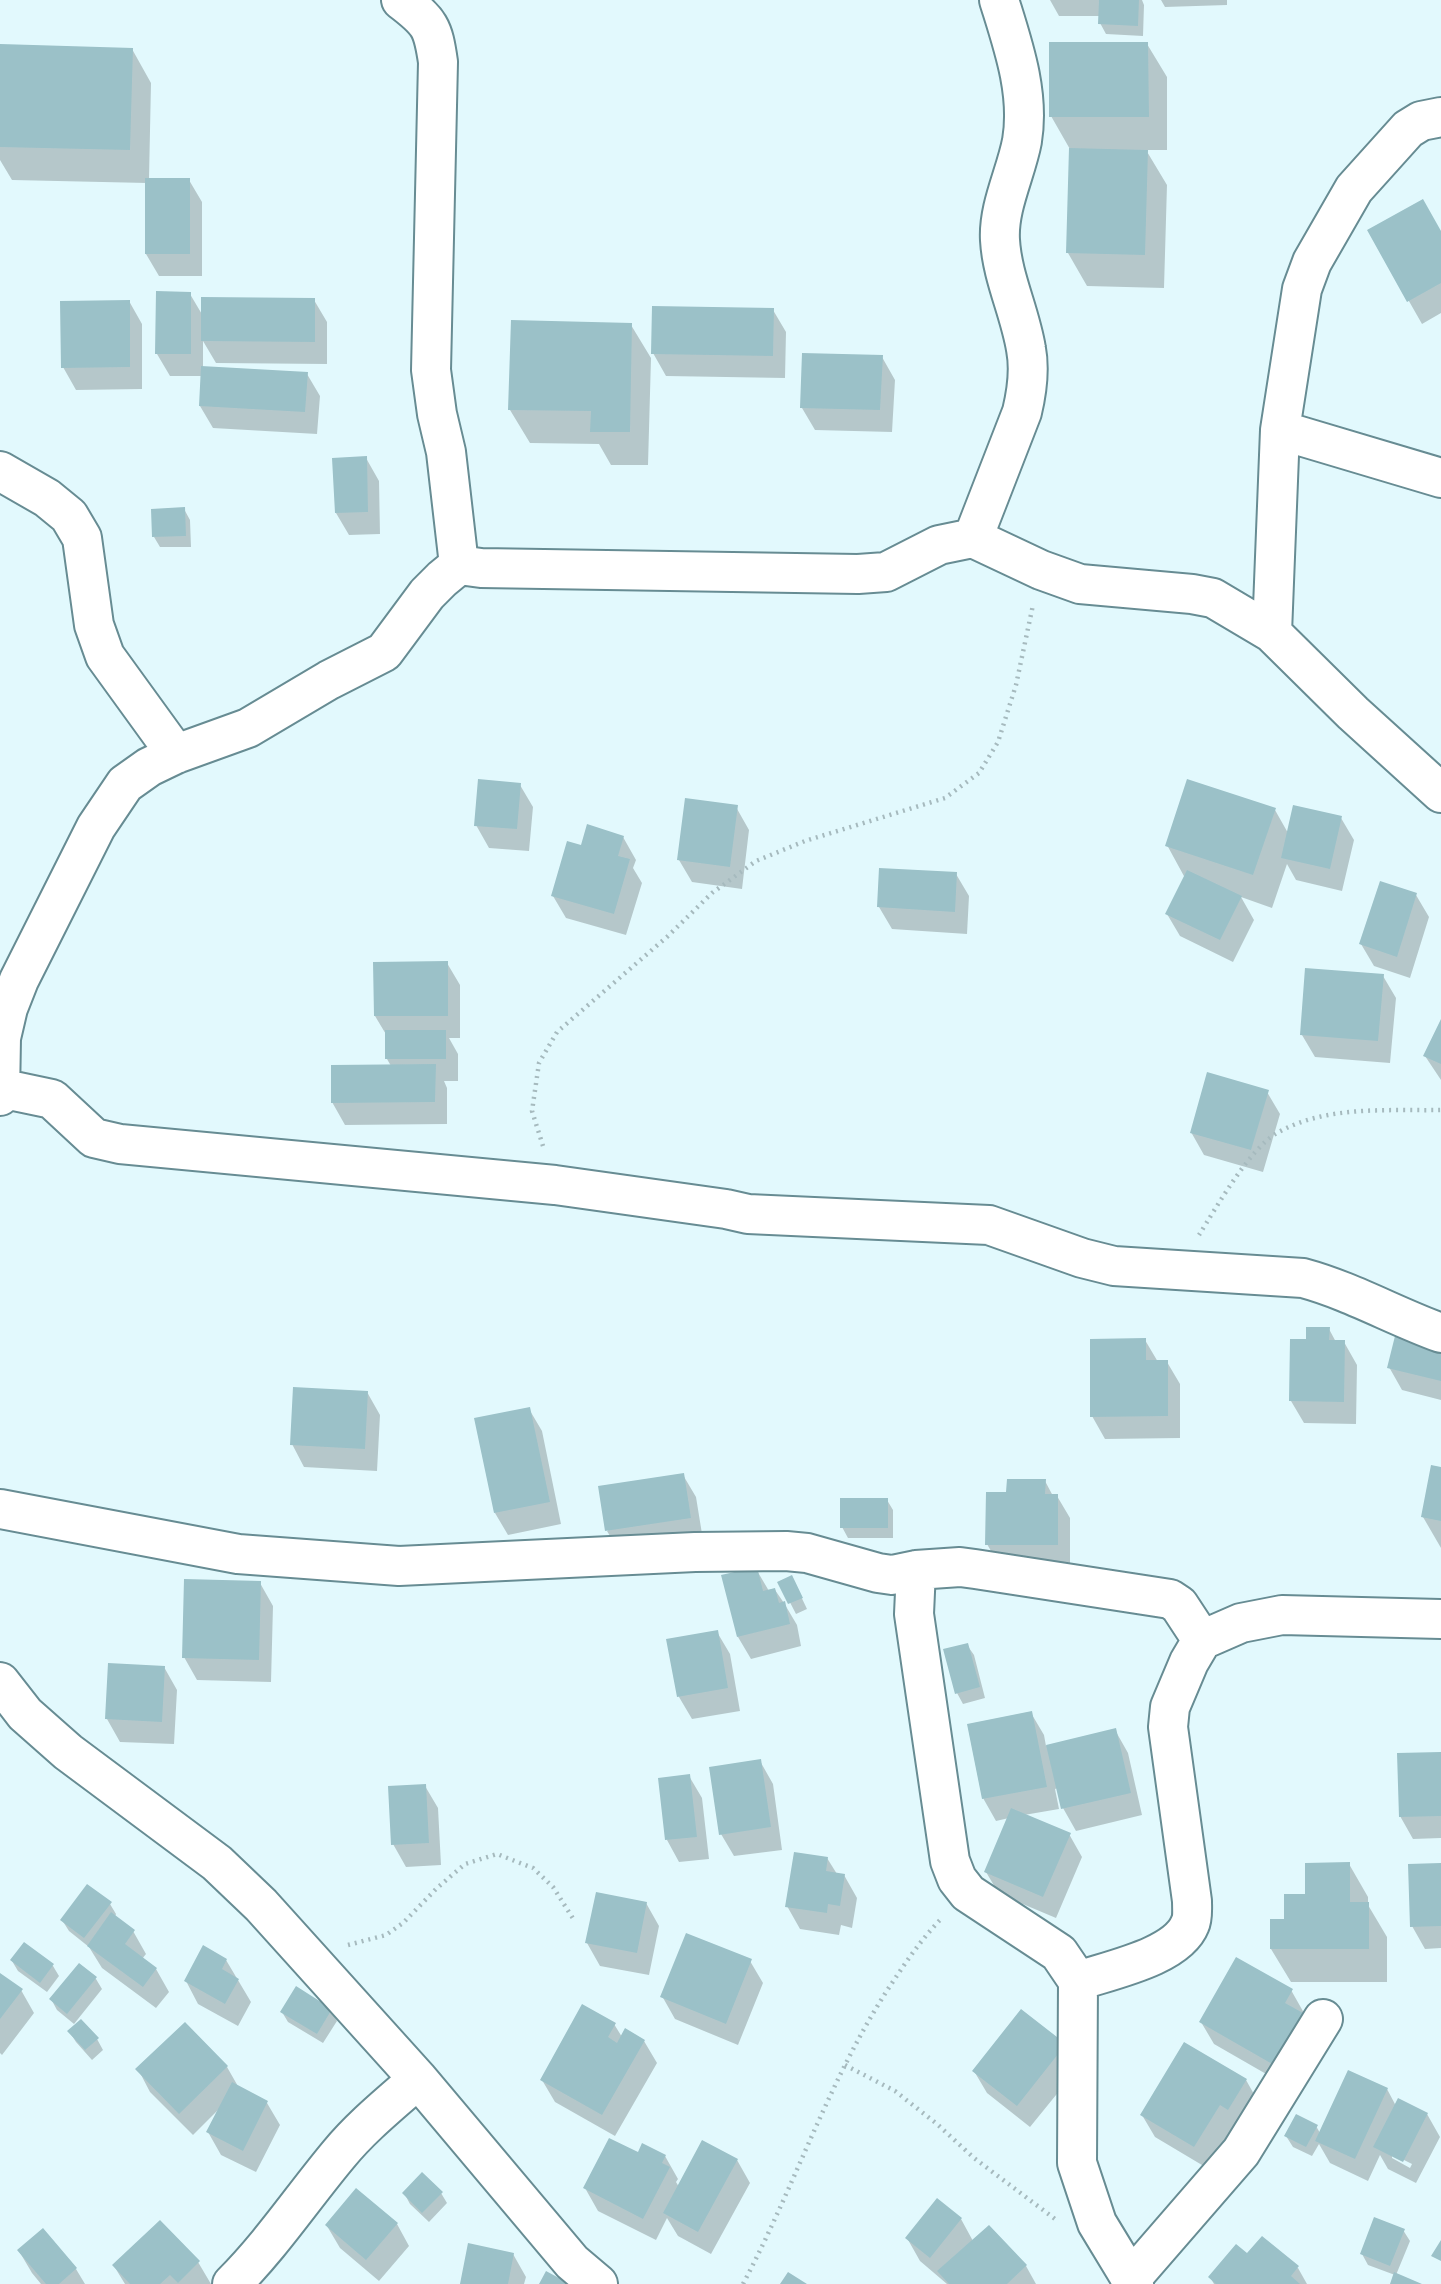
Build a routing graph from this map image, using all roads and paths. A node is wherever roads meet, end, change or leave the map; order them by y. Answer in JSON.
{"nodes":[{"id":1,"x":401,"y":0,"type":"edge"},
{"id":2,"x":999,"y":0,"type":"edge"},
{"id":3,"x":1441,"y":117,"type":"edge"},
{"id":4,"x":1280,"y":430,"type":"junction"},
{"id":5,"x":0,"y":471,"type":"edge"},
{"id":6,"x":1441,"y":478,"type":"edge"},
{"id":7,"x":973,"y":538,"type":"junction"},
{"id":8,"x":458,"y":565,"type":"junction"},
{"id":9,"x":1041,"y":570,"type":"junction"},
{"id":10,"x":1272,"y":633,"type":"junction"},
{"id":11,"x":176,"y":754,"type":"junction"},
{"id":12,"x":1441,"y":793,"type":"edge"},
{"id":13,"x":0,"y":1088,"type":"edge"},
{"id":14,"x":0,"y":1096,"type":"edge"},
{"id":15,"x":1441,"y":1110,"type":"edge"},
{"id":16,"x":555,"y":1185,"type":"junction"},
{"id":17,"x":1177,"y":1270,"type":"junction"},
{"id":18,"x":1441,"y":1334,"type":"edge"},
{"id":19,"x":2,"y":1503,"type":"edge"},
{"id":20,"x":916,"y":1570,"type":"junction"},
{"id":21,"x":1441,"y":1619,"type":"edge"},
{"id":22,"x":1202,"y":1640,"type":"junction"},
{"id":23,"x":0,"y":1682,"type":"edge"},
{"id":24,"x":968,"y":1893,"type":"junction"},
{"id":25,"x":574,"y":1920,"type":"dead end"},
{"id":26,"x":295,"y":1943,"type":"junction"},
{"id":27,"x":1079,"y":1981,"type":"junction"},
{"id":28,"x":1323,"y":2019,"type":"dead end"},
{"id":29,"x":845,"y":2065,"type":"junction"},
{"id":30,"x":418,"y":2079,"type":"junction"},
{"id":31,"x":1055,"y":2219,"type":"dead end"},
{"id":32,"x":1132,"y":2282,"type":"edge"},
{"id":33,"x":232,"y":2284,"type":"edge"},
{"id":34,"x":598,"y":2284,"type":"edge"},
{"id":35,"x":743,"y":2284,"type":"edge"}],
"edges":[{"from":1,"to":8,"type":"street"},
{"from":2,"to":7,"type":"street"},
{"from":3,"to":4,"type":"street"},
{"from":4,"to":6,"type":"street"},
{"from":4,"to":10,"type":"street"},
{"from":5,"to":11,"type":"street"},
{"from":7,"to":8,"type":"street"},
{"from":7,"to":9,"type":"street"},
{"from":8,"to":11,"type":"street"},
{"from":9,"to":10,"type":"street"},
{"from":9,"to":16,"type":"path"},
{"from":10,"to":12,"type":"street"},
{"from":11,"to":13,"type":"street"},
{"from":13,"to":14,"type":"street"},
{"from":13,"to":16,"type":"street"},
{"from":15,"to":17,"type":"path"},
{"from":16,"to":17,"type":"street"},
{"from":17,"to":18,"type":"street"},
{"from":19,"to":20,"type":"street"},
{"from":20,"to":22,"type":"street"},
{"from":20,"to":24,"type":"street"},
{"from":21,"to":22,"type":"street"},
{"from":22,"to":27,"type":"street"},
{"from":23,"to":26,"type":"street"},
{"from":24,"to":27,"type":"street"},
{"from":24,"to":29,"type":"path"},
{"from":25,"to":26,"type":"path"},
{"from":26,"to":30,"type":"street"},
{"from":27,"to":32,"type":"street"},
{"from":28,"to":32,"type":"street"},
{"from":29,"to":31,"type":"path"},
{"from":29,"to":35,"type":"path"},
{"from":30,"to":33,"type":"street"},
{"from":30,"to":34,"type":"street"}]}
